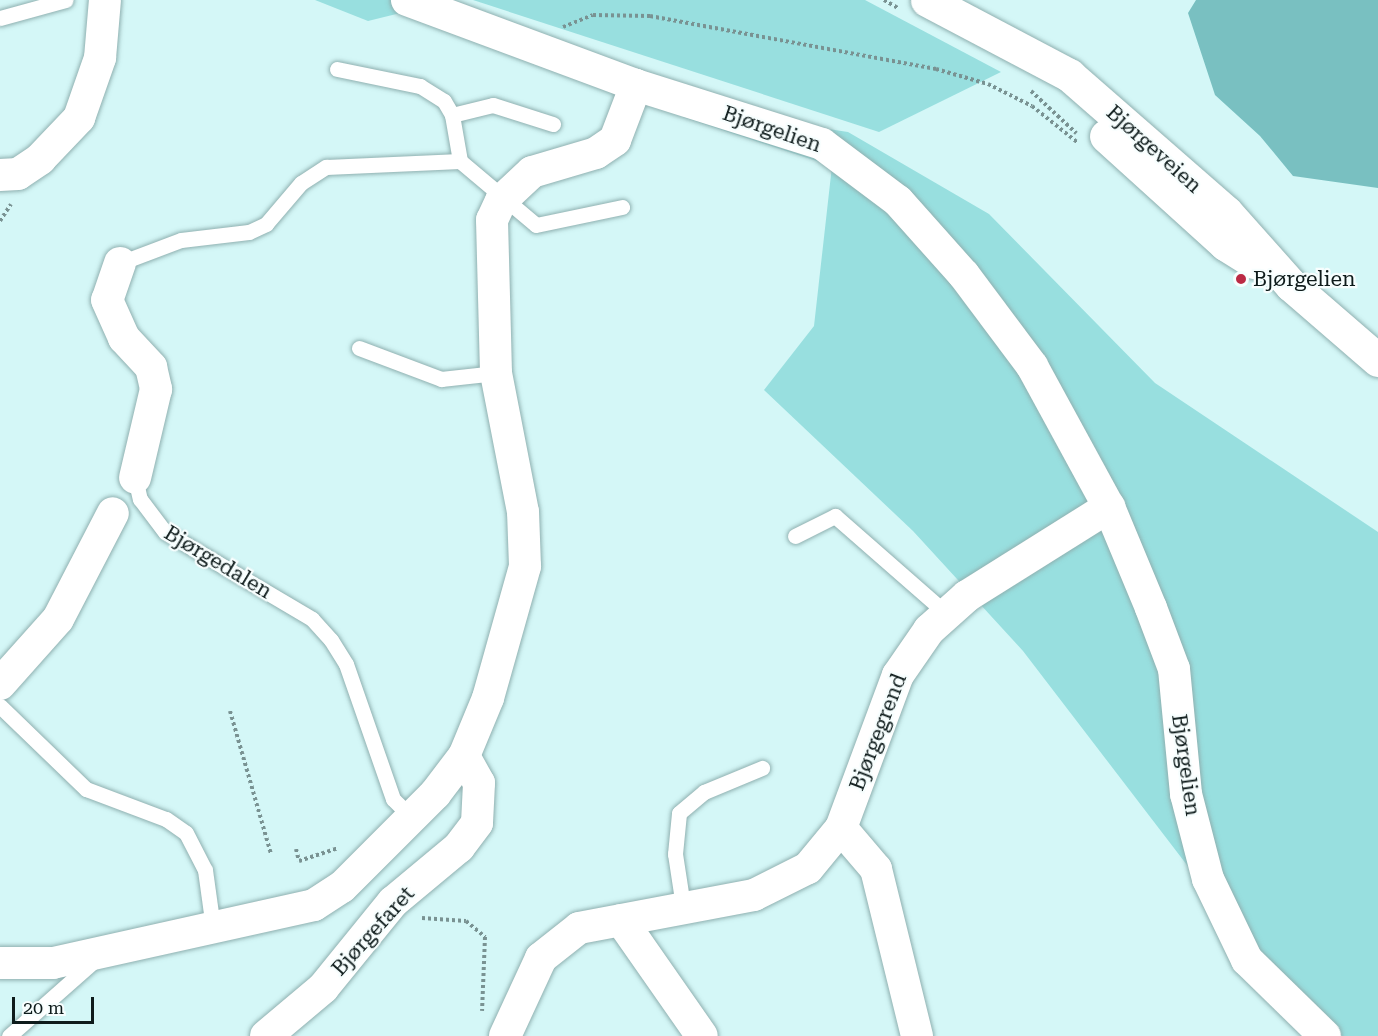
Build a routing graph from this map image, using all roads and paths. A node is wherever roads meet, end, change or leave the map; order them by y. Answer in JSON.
{"nodes":[{"id":1,"x":66,"y":0,"type":"edge"},
{"id":2,"x":105,"y":0,"type":"edge"},
{"id":3,"x":407,"y":0,"type":"edge"},
{"id":4,"x":927,"y":0,"type":"edge"},
{"id":5,"x":0,"y":18,"type":"edge"},
{"id":6,"x":543,"y":50,"type":"junction"},
{"id":7,"x":337,"y":69,"type":"dead end"},
{"id":8,"x":636,"y":85,"type":"junction"},
{"id":9,"x":452,"y":115,"type":"junction"},
{"id":10,"x":553,"y":124,"type":"dead end"},
{"id":11,"x":1083,"y":147,"type":"dead end"},
{"id":12,"x":460,"y":162,"type":"junction"},
{"id":13,"x":0,"y":175,"type":"edge"},
{"id":14,"x":501,"y":201,"type":"junction"},
{"id":15,"x":622,"y":207,"type":"dead end"},
{"id":16,"x":120,"y":263,"type":"joint"},
{"id":17,"x":359,"y":348,"type":"dead end"},
{"id":18,"x":1378,"y":360,"type":"edge"},
{"id":19,"x":496,"y":373,"type":"junction"},
{"id":20,"x":135,"y":478,"type":"joint"},
{"id":21,"x":1109,"y":507,"type":"junction"},
{"id":22,"x":113,"y":513,"type":"dead end"},
{"id":23,"x":795,"y":536,"type":"dead end"},
{"id":24,"x":947,"y":614,"type":"junction"},
{"id":25,"x":0,"y":684,"type":"edge"},
{"id":26,"x":0,"y":706,"type":"edge"},
{"id":27,"x":230,"y":711,"type":"dead end"},
{"id":28,"x":464,"y":756,"type":"junction"},
{"id":29,"x":762,"y":768,"type":"dead end"},
{"id":30,"x":411,"y":817,"type":"junction"},
{"id":31,"x":841,"y":828,"type":"junction"},
{"id":32,"x":341,"y":847,"type":"dead end"},
{"id":33,"x":296,"y":849,"type":"dead end"},
{"id":34,"x":271,"y":855,"type":"dead end"},
{"id":35,"x":683,"y":906,"type":"junction"},
{"id":36,"x":621,"y":920,"type":"junction"},
{"id":37,"x":378,"y":921,"type":"junction"},
{"id":38,"x":213,"y":928,"type":"junction"},
{"id":39,"x":104,"y":953,"type":"junction"},
{"id":40,"x":0,"y":963,"type":"edge"},
{"id":41,"x":493,"y":1028,"type":"edge"},
{"id":42,"x":9,"y":1036,"type":"edge"},
{"id":43,"x":266,"y":1036,"type":"edge"},
{"id":44,"x":702,"y":1036,"type":"edge"},
{"id":45,"x":917,"y":1036,"type":"edge"},
{"id":46,"x":1324,"y":1036,"type":"edge"}],
"edges":[{"from":1,"to":5,"type":"lane"},
{"from":2,"to":13,"type":"street"},
{"from":3,"to":6,"type":"street","name":"Bjørgelien"},
{"from":4,"to":18,"type":"main road","name":"Bjørgeveien"},
{"from":6,"to":8,"type":"street","name":"Bjørgelien"},
{"from":6,"to":11,"type":"path"},
{"from":7,"to":9,"type":"lane"},
{"from":8,"to":14,"type":"street"},
{"from":8,"to":21,"type":"street","name":"Bjørgelien"},
{"from":9,"to":10,"type":"lane"},
{"from":9,"to":12,"type":"lane"},
{"from":12,"to":14,"type":"lane"},
{"from":12,"to":16,"type":"lane","name":"Bjørgedalen"},
{"from":14,"to":15,"type":"lane"},
{"from":14,"to":19,"type":"street"},
{"from":16,"to":20,"type":"street","name":"Bjørgedalen"},
{"from":17,"to":19,"type":"lane"},
{"from":19,"to":28,"type":"street"},
{"from":20,"to":30,"type":"lane","name":"Bjørgedalen"},
{"from":21,"to":24,"type":"street","name":"Bjørgegrend"},
{"from":21,"to":46,"type":"street","name":"Bjørgelien"},
{"from":22,"to":25,"type":"street"},
{"from":23,"to":24,"type":"lane"},
{"from":24,"to":31,"type":"street","name":"Bjørgegrend"},
{"from":26,"to":38,"type":"lane"},
{"from":27,"to":34,"type":"path"},
{"from":28,"to":30,"type":"street"},
{"from":28,"to":37,"type":"street","name":"Bjørgefaret"},
{"from":29,"to":35,"type":"lane"},
{"from":30,"to":38,"type":"street"},
{"from":31,"to":35,"type":"street","name":"Bjørgegrend"},
{"from":31,"to":45,"type":"street"},
{"from":32,"to":33,"type":"path"},
{"from":35,"to":36,"type":"street","name":"Bjørgegrend"},
{"from":36,"to":41,"type":"street","name":"Bjørgegrend"},
{"from":36,"to":44,"type":"street"},
{"from":37,"to":41,"type":"path"},
{"from":37,"to":43,"type":"street","name":"Bjørgefaret"},
{"from":38,"to":39,"type":"street"},
{"from":39,"to":40,"type":"street"},
{"from":39,"to":42,"type":"lane"}]}
